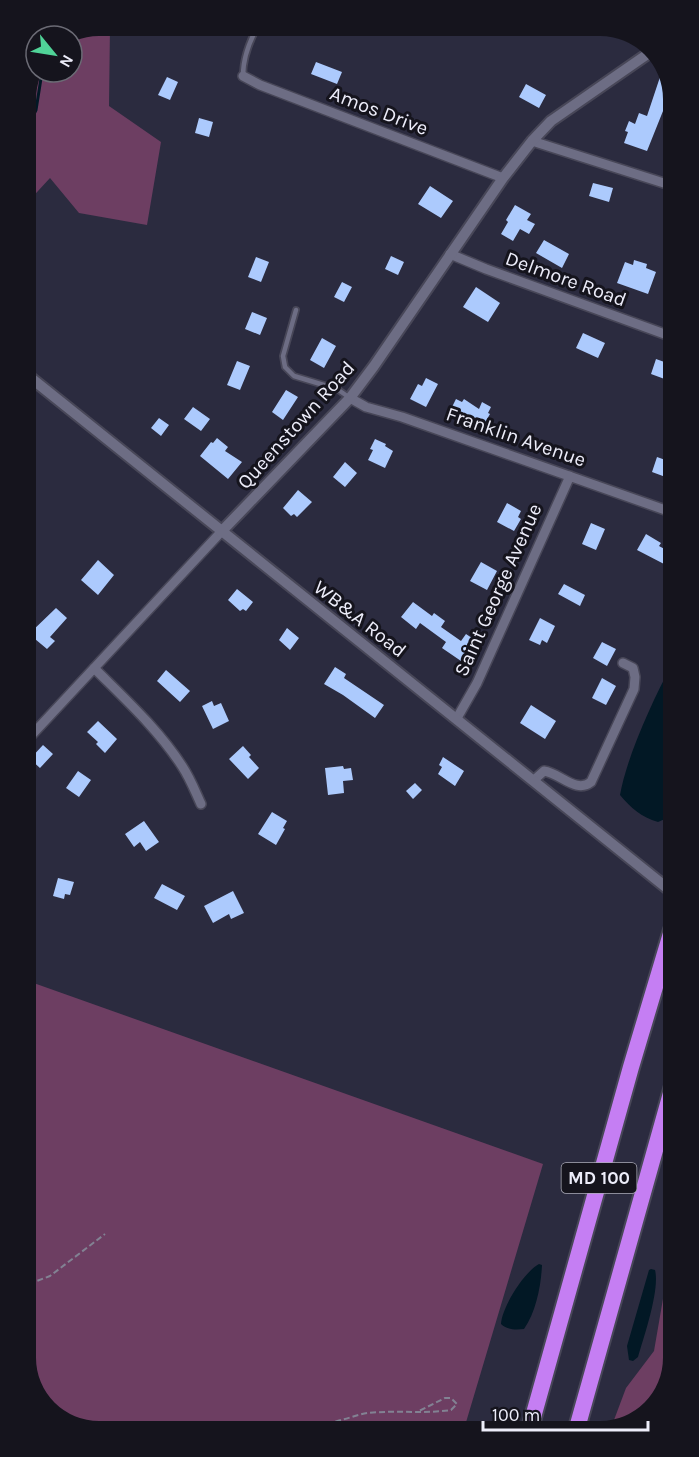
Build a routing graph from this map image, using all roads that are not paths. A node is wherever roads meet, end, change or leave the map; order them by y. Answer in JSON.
{"nodes":[{"id":1,"x":253,"y":36,"type":"edge"},
{"id":2,"x":645,"y":56,"type":"edge"},
{"id":3,"x":243,"y":76,"type":"joint"},
{"id":4,"x":532,"y":141,"type":"junction"},
{"id":5,"x":503,"y":178,"type":"junction"},
{"id":6,"x":663,"y":183,"type":"edge"},
{"id":7,"x":450,"y":254,"type":"junction"},
{"id":8,"x":296,"y":310,"type":"dead end"},
{"id":9,"x":663,"y":333,"type":"edge"},
{"id":10,"x":36,"y":381,"type":"edge"},
{"id":11,"x":350,"y":398,"type":"junction"},
{"id":12,"x":570,"y":476,"type":"junction"},
{"id":13,"x":663,"y":509,"type":"edge"},
{"id":14,"x":221,"y":532,"type":"junction"},
{"id":15,"x":623,"y":663,"type":"dead end"},
{"id":16,"x":94,"y":668,"type":"junction"},
{"id":17,"x":457,"y":718,"type":"junction"},
{"id":18,"x":36,"y":730,"type":"edge"},
{"id":19,"x":534,"y":780,"type":"junction"},
{"id":20,"x":201,"y":804,"type":"dead end"},
{"id":21,"x":663,"y":884,"type":"edge"},
{"id":22,"x":663,"y":960,"type":"edge"},
{"id":23,"x":663,"y":1122,"type":"edge"},
{"id":24,"x":532,"y":1421,"type":"edge"},
{"id":25,"x":579,"y":1421,"type":"edge"}],
"edges":[{"from":1,"to":3,"type":"lane"},
{"from":2,"to":4,"type":"street","name":"Queenstown Road"},
{"from":3,"to":5,"type":"street","name":"Amos Drive"},
{"from":4,"to":5,"type":"street","name":"Queenstown Road"},
{"from":4,"to":6,"type":"street"},
{"from":5,"to":7,"type":"street","name":"Queenstown Road"},
{"from":7,"to":9,"type":"street","name":"Delmore Road"},
{"from":7,"to":11,"type":"street","name":"Queenstown Road"},
{"from":8,"to":11,"type":"lane"},
{"from":10,"to":14,"type":"street","name":"WB&A Road"},
{"from":11,"to":12,"type":"street","name":"Franklin Avenue"},
{"from":11,"to":14,"type":"street","name":"Queenstown Road"},
{"from":12,"to":13,"type":"street","name":"Franklin Avenue"},
{"from":12,"to":17,"type":"street","name":"Saint George Avenue"},
{"from":14,"to":16,"type":"street","name":"Queenstown Road"},
{"from":14,"to":17,"type":"street","name":"WB&A Road"},
{"from":15,"to":19,"type":"street"},
{"from":16,"to":18,"type":"street","name":"Queenstown Road"},
{"from":16,"to":20,"type":"street"},
{"from":17,"to":19,"type":"street","name":"WB&A Road"},
{"from":19,"to":21,"type":"street","name":"WB&A Road"},
{"from":22,"to":24,"type":"highway","number":"MD 100"},
{"from":23,"to":25,"type":"highway","number":"MD 100"}]}
